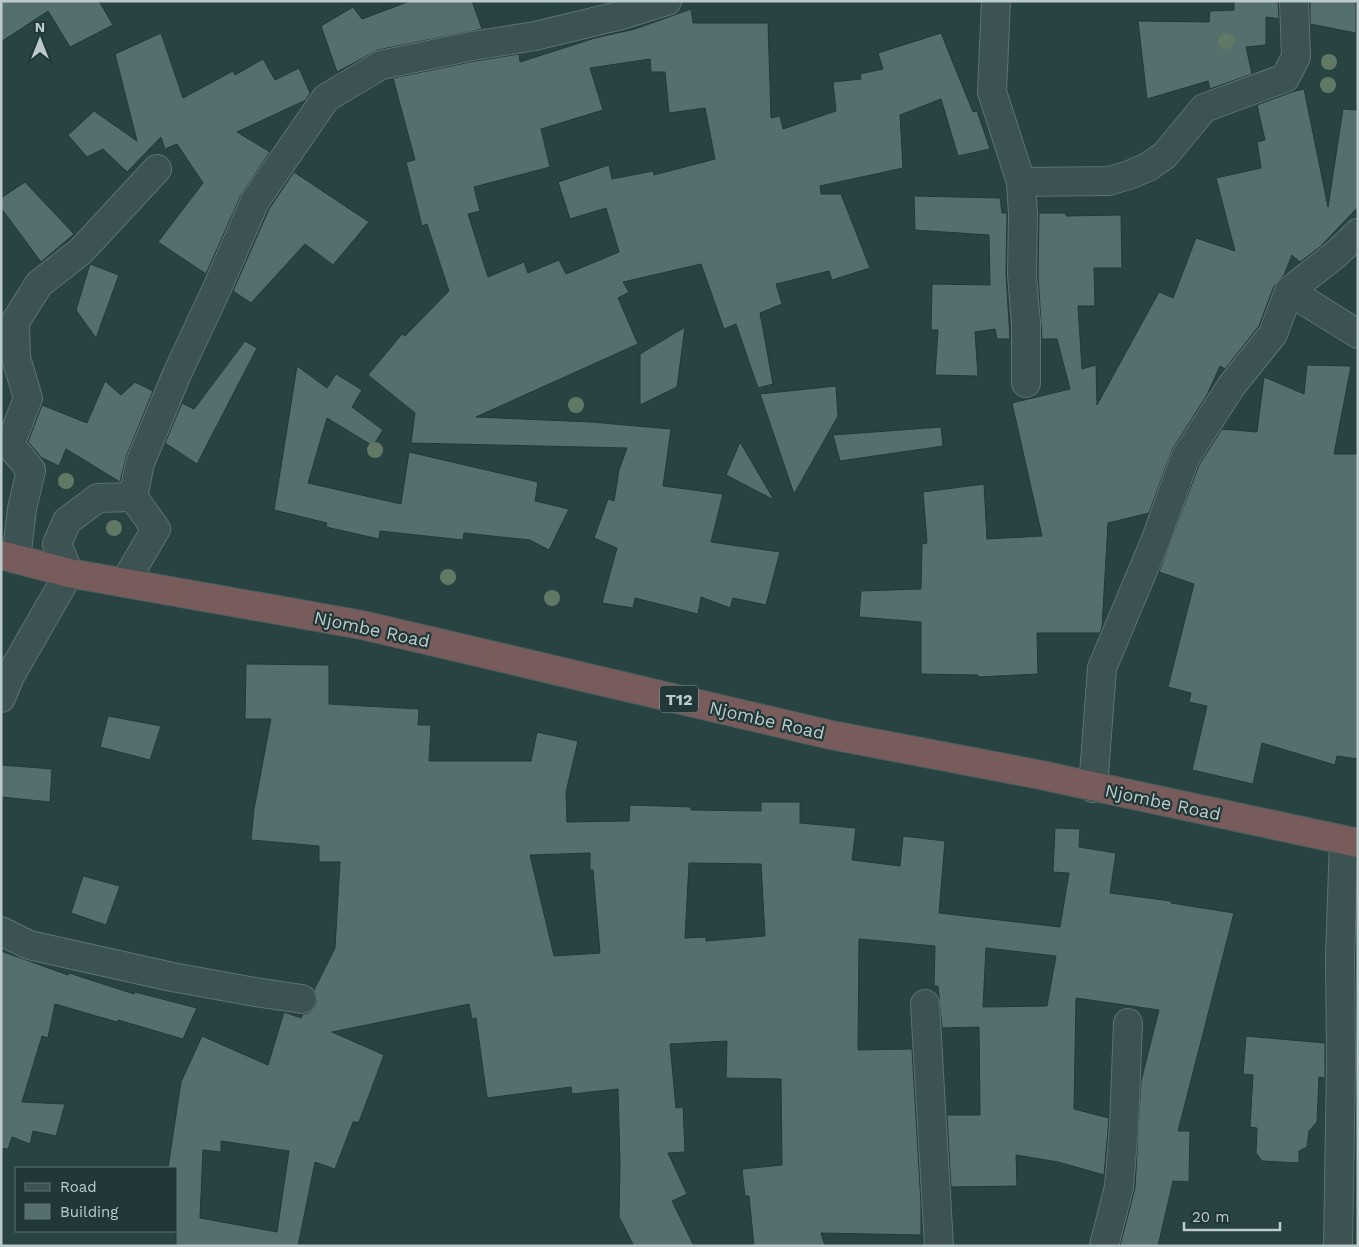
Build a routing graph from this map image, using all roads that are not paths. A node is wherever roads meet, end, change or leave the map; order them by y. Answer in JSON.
{"nodes":[{"id":1,"x":667,"y":1,"type":"edge"},
{"id":2,"x":996,"y":1,"type":"edge"},
{"id":3,"x":1294,"y":1,"type":"edge"},
{"id":4,"x":157,"y":169,"type":"dead end"},
{"id":5,"x":1021,"y":182,"type":"junction"},
{"id":6,"x":1358,"y":233,"type":"edge"},
{"id":7,"x":1289,"y":291,"type":"junction"},
{"id":8,"x":1358,"y":334,"type":"edge"},
{"id":9,"x":1026,"y":382,"type":"dead end"},
{"id":10,"x":133,"y":496,"type":"junction"},
{"id":11,"x":8,"y":557,"type":"edge"},
{"id":12,"x":69,"y":573,"type":"junction"},
{"id":13,"x":125,"y":582,"type":"junction"},
{"id":14,"x":1,"y":698,"type":"edge"},
{"id":15,"x":1093,"y":788,"type":"junction"},
{"id":16,"x":1351,"y":842,"type":"edge"},
{"id":17,"x":1,"y":931,"type":"edge"},
{"id":18,"x":302,"y":999,"type":"dead end"},
{"id":19,"x":925,"y":1004,"type":"dead end"},
{"id":20,"x":1128,"y":1023,"type":"dead end"},
{"id":21,"x":939,"y":1246,"type":"edge"},
{"id":22,"x":1104,"y":1246,"type":"edge"},
{"id":23,"x":1338,"y":1246,"type":"edge"}],
"edges":[{"from":1,"to":10,"type":"street"},
{"from":2,"to":5,"type":"street"},
{"from":3,"to":5,"type":"street"},
{"from":4,"to":11,"type":"street"},
{"from":5,"to":9,"type":"street"},
{"from":6,"to":7,"type":"street"},
{"from":7,"to":8,"type":"street"},
{"from":7,"to":15,"type":"street"},
{"from":10,"to":12,"type":"street"},
{"from":10,"to":13,"type":"street"},
{"from":11,"to":12,"type":"highway","name":"Njombe Road","number":"T12"},
{"from":12,"to":13,"type":"highway","name":"Njombe Road","number":"T12"},
{"from":12,"to":14,"type":"street"},
{"from":13,"to":15,"type":"highway","name":"Njombe Road","number":"T12"},
{"from":15,"to":16,"type":"highway","name":"Njombe Road","number":"T12"},
{"from":16,"to":23,"type":"street"},
{"from":17,"to":18,"type":"street"},
{"from":19,"to":21,"type":"street"},
{"from":20,"to":22,"type":"street"}]}
